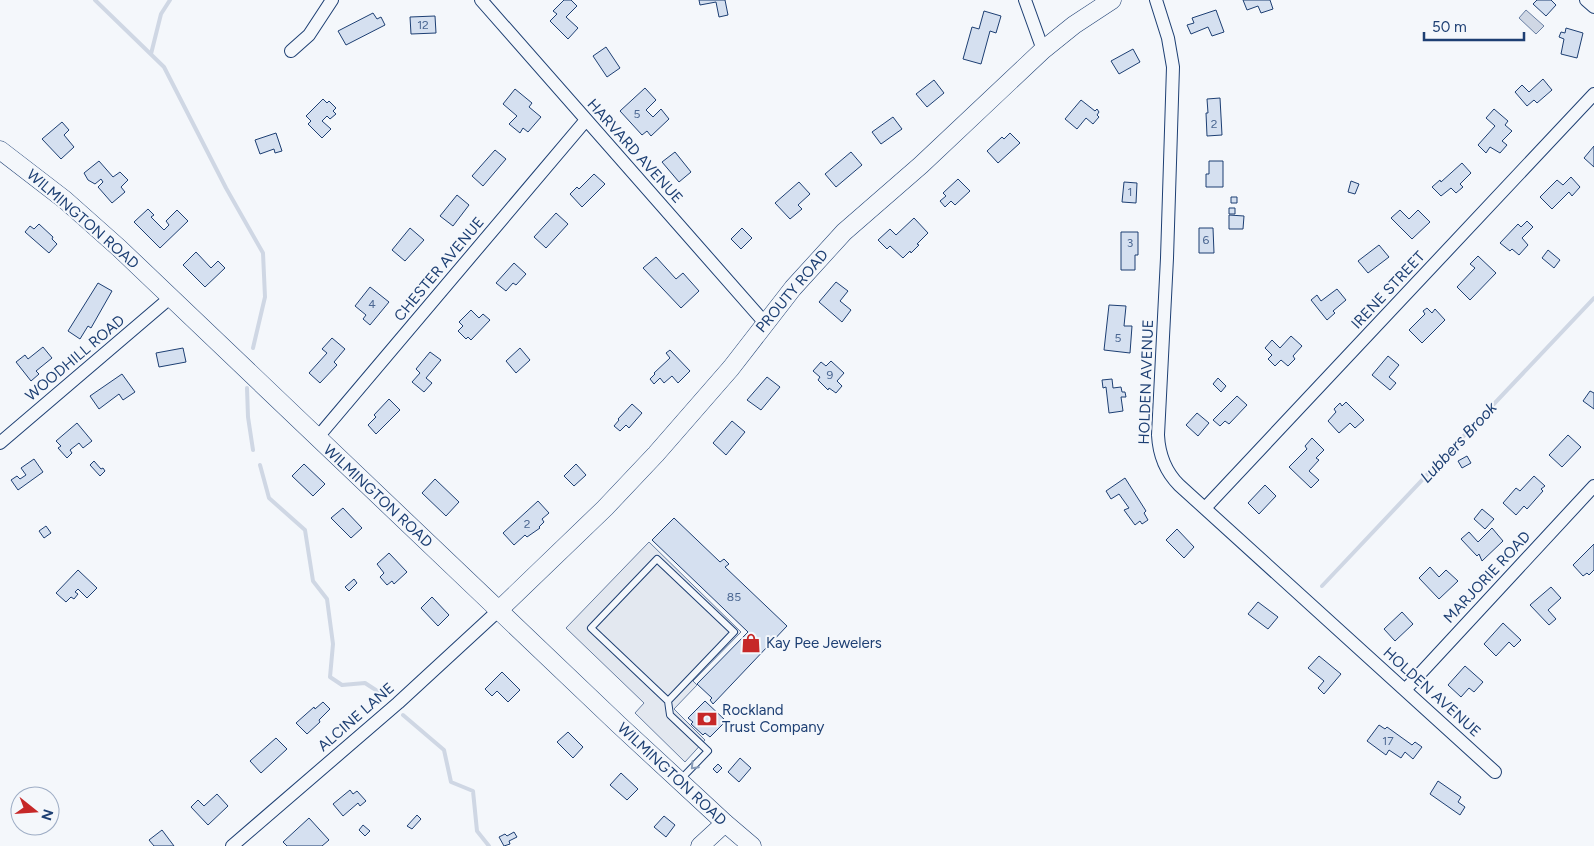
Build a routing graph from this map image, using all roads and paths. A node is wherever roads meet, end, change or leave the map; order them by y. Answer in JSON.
{"nodes":[{"id":1,"x":332,"y":0,"type":"edge"},
{"id":2,"x":481,"y":0,"type":"edge"},
{"id":3,"x":1025,"y":0,"type":"edge"},
{"id":4,"x":1112,"y":0,"type":"edge"},
{"id":5,"x":1156,"y":0,"type":"edge"},
{"id":6,"x":1586,"y":0,"type":"edge"},
{"id":7,"x":1594,"y":7,"type":"edge"},
{"id":8,"x":1043,"y":50,"type":"junction"},
{"id":9,"x":291,"y":51,"type":"dead end"},
{"id":10,"x":1594,"y":94,"type":"edge"},
{"id":11,"x":586,"y":120,"type":"junction"},
{"id":12,"x":0,"y":150,"type":"edge"},
{"id":13,"x":171,"y":297,"type":"junction"},
{"id":14,"x":765,"y":324,"type":"junction"},
{"id":15,"x":317,"y":438,"type":"junction"},
{"id":16,"x":0,"y":443,"type":"edge"},
{"id":17,"x":1594,"y":486,"type":"edge"},
{"id":18,"x":1205,"y":508,"type":"junction"},
{"id":19,"x":499,"y":610,"type":"junction"},
{"id":20,"x":1404,"y":690,"type":"junction"},
{"id":21,"x":668,"y":701,"type":"junction"},
{"id":22,"x":1495,"y":772,"type":"dead end"},
{"id":23,"x":679,"y":781,"type":"junction"},
{"id":24,"x":725,"y":823,"type":"junction"},
{"id":25,"x":232,"y":846,"type":"edge"},
{"id":26,"x":700,"y":846,"type":"edge"},
{"id":27,"x":752,"y":846,"type":"edge"}],
"edges":[{"from":1,"to":9,"type":"street"},
{"from":2,"to":11,"type":"street","name":"HARVARD AVENUE"},
{"from":3,"to":8,"type":"street"},
{"from":4,"to":8,"type":"main road","name":"PROUTY ROAD"},
{"from":5,"to":18,"type":"street","name":"HOLDEN AVENUE"},
{"from":6,"to":7,"type":"street"},
{"from":8,"to":14,"type":"main road","name":"PROUTY ROAD"},
{"from":10,"to":18,"type":"street","name":"IRENE STREET"},
{"from":11,"to":14,"type":"street","name":"HARVARD AVENUE"},
{"from":11,"to":15,"type":"street","name":"CHESTER AVENUE"},
{"from":12,"to":13,"type":"main road","name":"WILMINGTON ROAD"},
{"from":13,"to":15,"type":"main road","name":"WILMINGTON ROAD"},
{"from":13,"to":16,"type":"street","name":"WOODHILL ROAD"},
{"from":14,"to":19,"type":"main road","name":"PROUTY ROAD"},
{"from":15,"to":19,"type":"main road","name":"WILMINGTON ROAD"},
{"from":17,"to":20,"type":"street","name":"MARJORIE ROAD"},
{"from":18,"to":20,"type":"street","name":"HOLDEN AVENUE"},
{"from":19,"to":23,"type":"main road","name":"WILMINGTON ROAD"},
{"from":19,"to":25,"type":"street","name":"ALCINE LANE"},
{"from":20,"to":22,"type":"street","name":"HOLDEN AVENUE"},
{"from":21,"to":21,"type":"lane"},
{"from":21,"to":23,"type":"lane","one_way":true},
{"from":23,"to":24,"type":"main road","name":"WILMINGTON ROAD"},
{"from":24,"to":26,"type":"main road"},
{"from":24,"to":27,"type":"main road","name":"WILMINGTON ROAD"}]}
